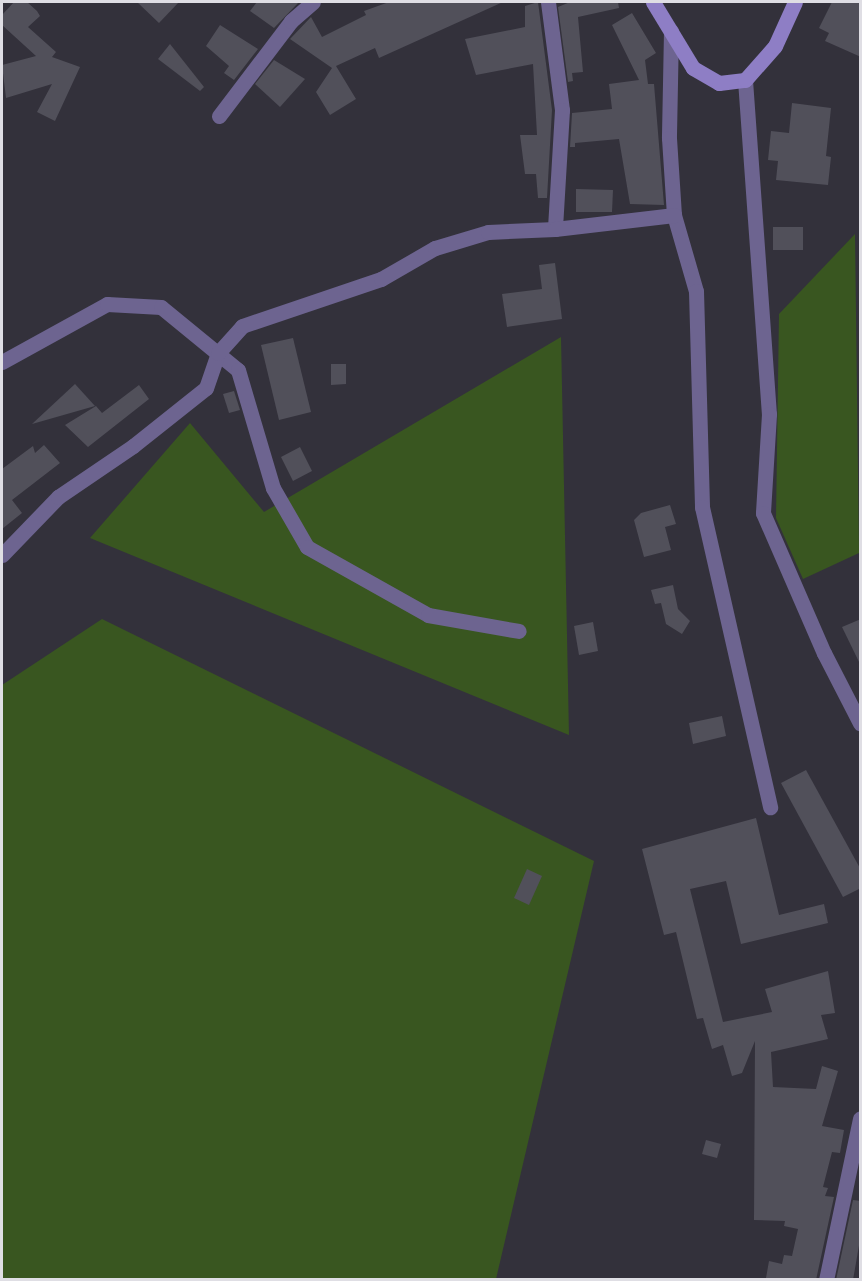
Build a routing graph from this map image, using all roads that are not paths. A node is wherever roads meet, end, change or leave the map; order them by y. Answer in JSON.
{"nodes":[{"id":1,"x":313,"y":2,"type":"edge"},
{"id":2,"x":548,"y":2,"type":"edge"},
{"id":3,"x":654,"y":2,"type":"edge"},
{"id":4,"x":795,"y":2,"type":"edge"},
{"id":5,"x":671,"y":31,"type":"junction"},
{"id":6,"x":746,"y":80,"type":"junction"},
{"id":7,"x":219,"y":116,"type":"dead end"},
{"id":8,"x":674,"y":215,"type":"junction"},
{"id":9,"x":555,"y":229,"type":"junction"},
{"id":10,"x":218,"y":353,"type":"junction"},
{"id":11,"x":2,"y":362,"type":"edge"},
{"id":12,"x":2,"y":555,"type":"edge"},
{"id":13,"x":519,"y":631,"type":"dead end"},
{"id":14,"x":861,"y":723,"type":"edge"},
{"id":15,"x":770,"y":807,"type":"dead end"},
{"id":16,"x":861,"y":1119,"type":"edge"},
{"id":17,"x":826,"y":1280,"type":"edge"}],
"edges":[{"from":1,"to":7,"type":"street"},
{"from":2,"to":9,"type":"street"},
{"from":3,"to":5,"type":"street"},
{"from":4,"to":6,"type":"street"},
{"from":5,"to":6,"type":"street"},
{"from":5,"to":8,"type":"street"},
{"from":6,"to":14,"type":"street"},
{"from":8,"to":9,"type":"street"},
{"from":8,"to":15,"type":"street"},
{"from":9,"to":10,"type":"street"},
{"from":10,"to":11,"type":"street"},
{"from":10,"to":12,"type":"street"},
{"from":10,"to":13,"type":"street"},
{"from":16,"to":17,"type":"street"}]}
